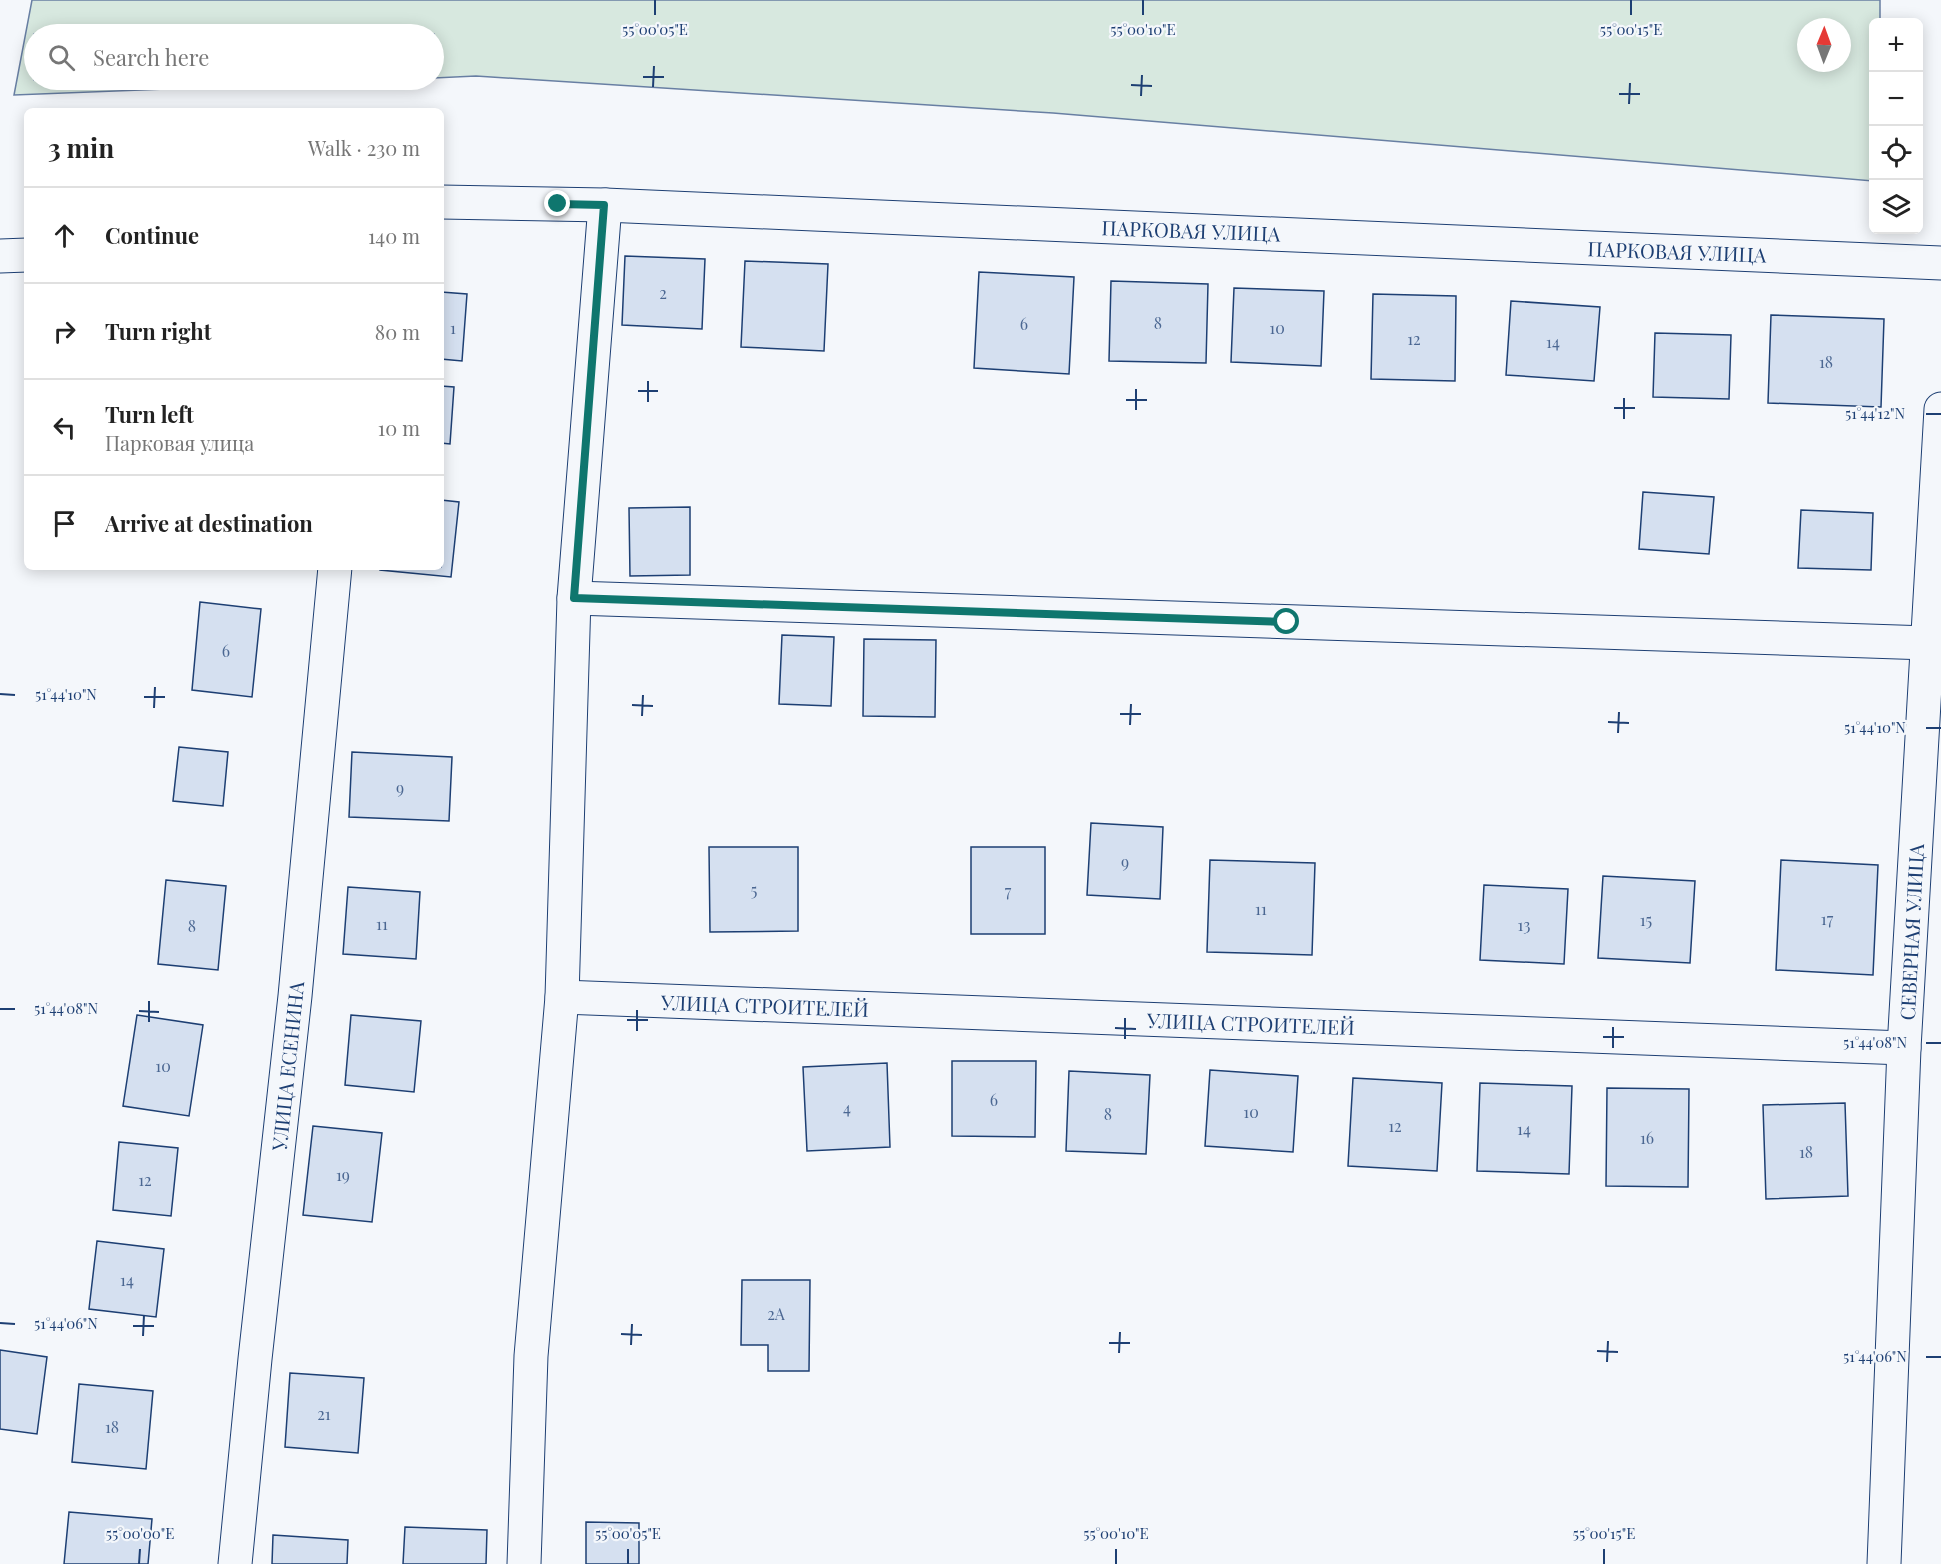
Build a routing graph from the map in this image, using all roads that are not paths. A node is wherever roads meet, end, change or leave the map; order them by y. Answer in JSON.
{"nodes":[{"id":1,"x":444,"y":202,"type":"edge"},
{"id":2,"x":604,"y":205,"type":"junction"},
{"id":3,"x":24,"y":255,"type":"edge"},
{"id":4,"x":0,"y":256,"type":"edge"},
{"id":5,"x":1941,"y":263,"type":"edge"},
{"id":6,"x":1941,"y":409,"type":"edge"},
{"id":7,"x":335,"y":570,"type":"edge"},
{"id":8,"x":574,"y":598,"type":"junction"},
{"id":9,"x":1928,"y":643,"type":"junction"},
{"id":10,"x":562,"y":997,"type":"junction"},
{"id":11,"x":1904,"y":1048,"type":"junction"},
{"id":12,"x":235,"y":1564,"type":"edge"},
{"id":13,"x":524,"y":1564,"type":"edge"},
{"id":14,"x":1884,"y":1564,"type":"edge"}],
"edges":[{"from":1,"to":2,"type":"street","name":"ПАРКОВАЯ УЛИЦА"},
{"from":2,"to":5,"type":"street","name":"ПАРКОВАЯ УЛИЦА"},
{"from":2,"to":8,"type":"street"},
{"from":3,"to":4,"type":"street"},
{"from":6,"to":9,"type":"street","name":"СЕВЕРНАЯ УЛИЦА"},
{"from":7,"to":12,"type":"street","name":"УЛИЦА ЕСЕНИНА"},
{"from":8,"to":9,"type":"street"},
{"from":8,"to":10,"type":"street"},
{"from":9,"to":11,"type":"street","name":"СЕВЕРНАЯ УЛИЦА"},
{"from":10,"to":11,"type":"street","name":"УЛИЦА СТРОИТЕЛЕЙ"},
{"from":10,"to":13,"type":"street"},
{"from":11,"to":14,"type":"street","name":"СЕВЕРНАЯ УЛИЦА"}]}
